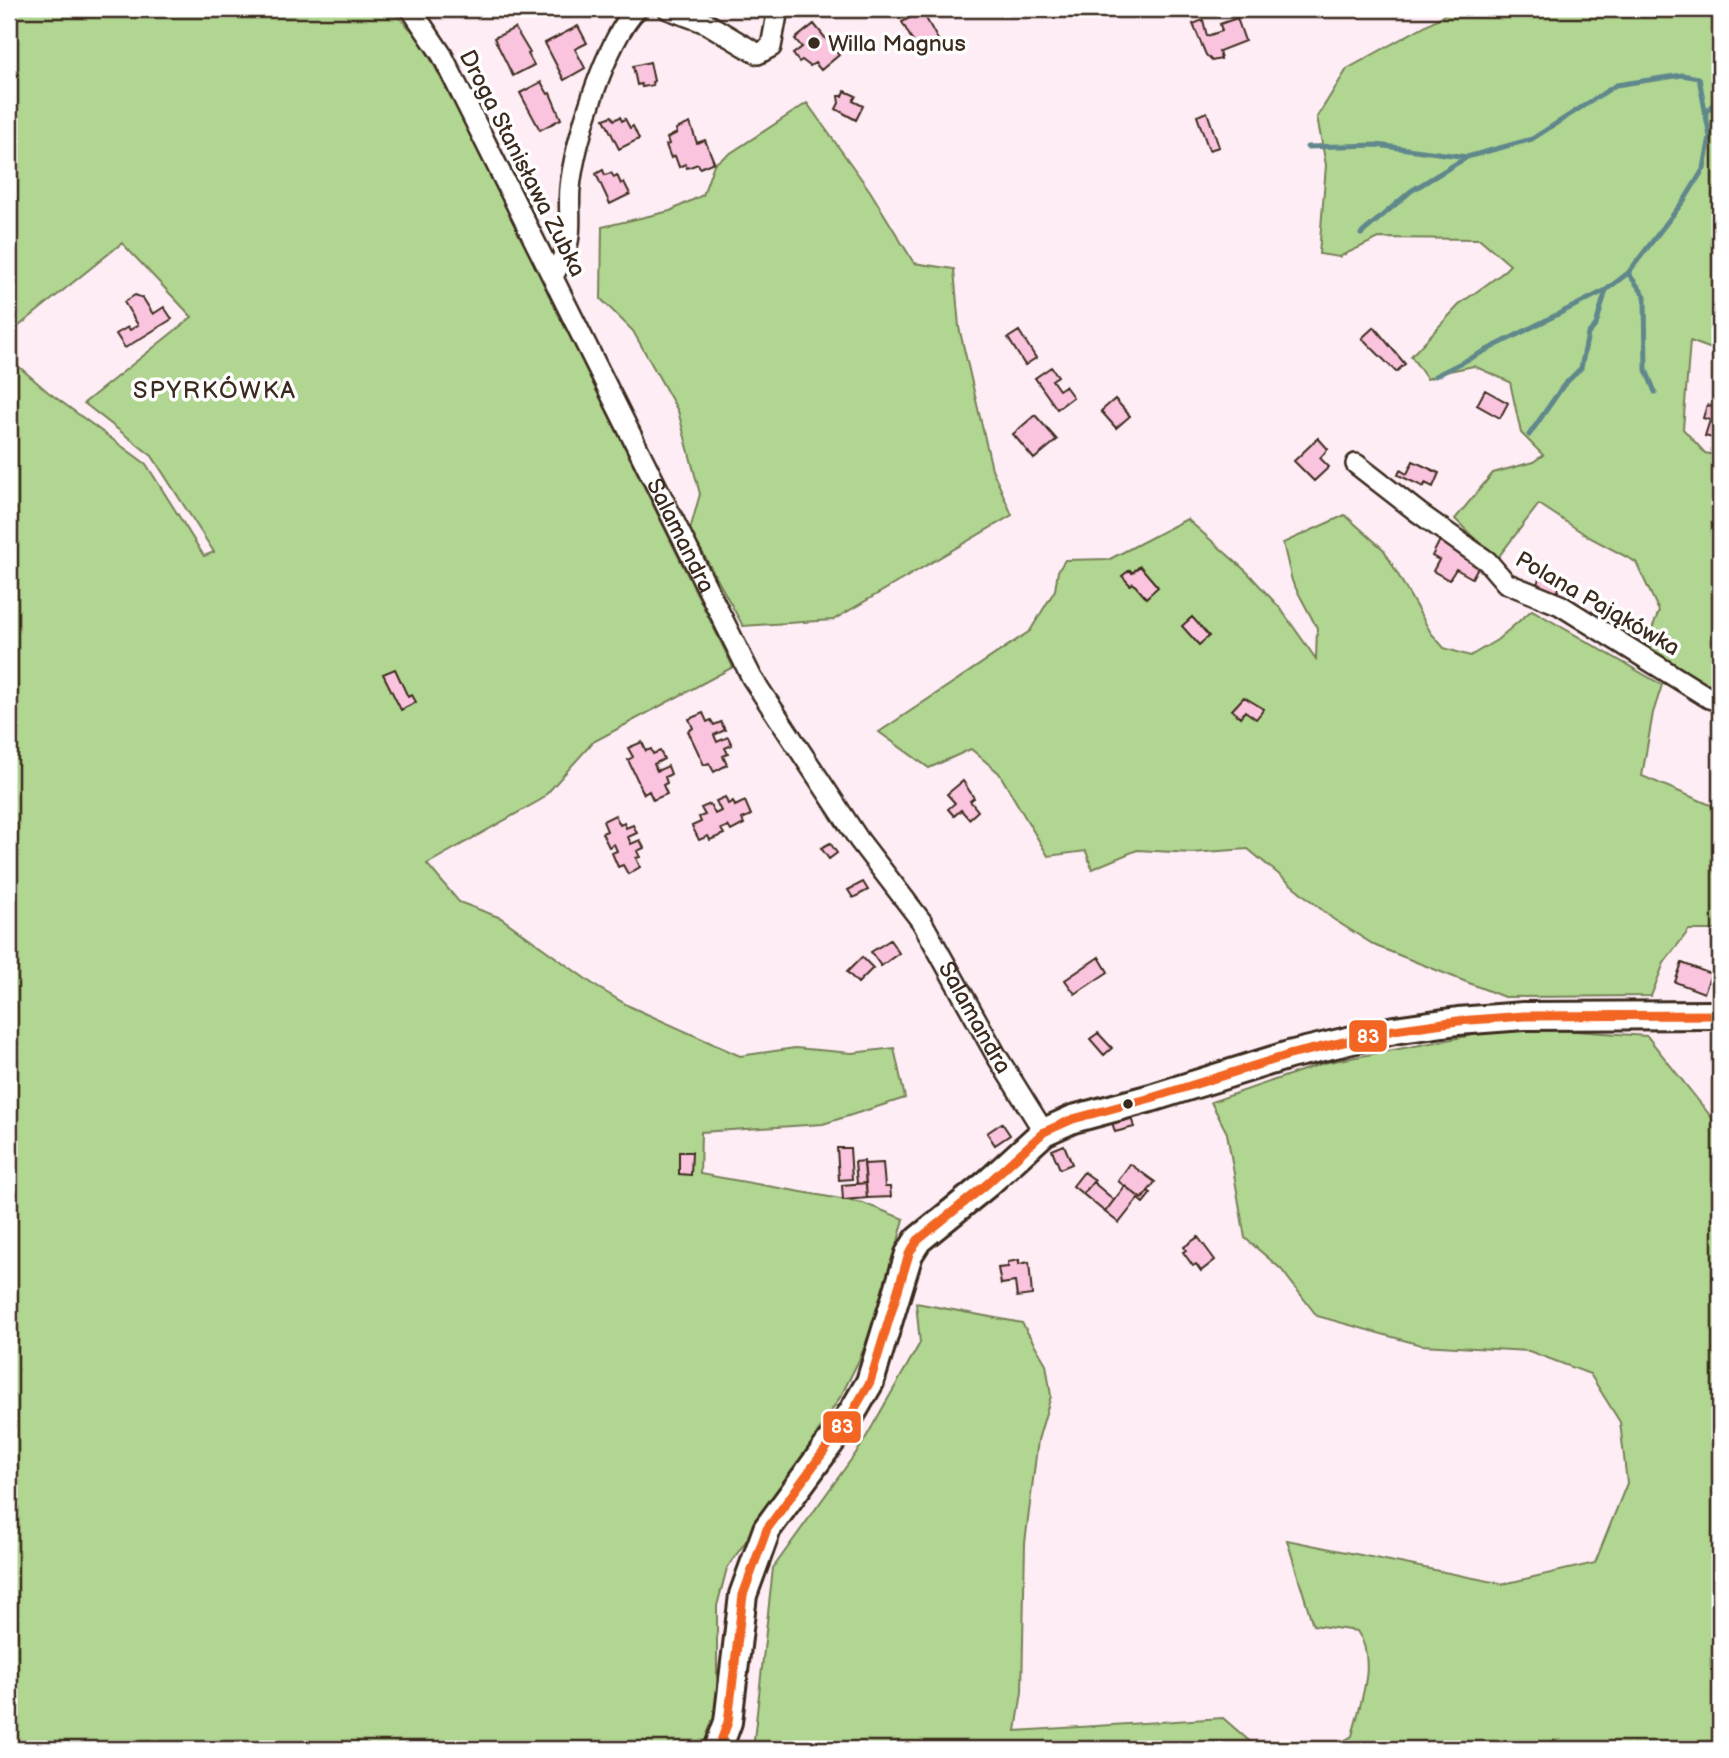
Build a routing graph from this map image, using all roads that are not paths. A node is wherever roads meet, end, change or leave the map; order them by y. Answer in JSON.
{"nodes":[{"id":1,"x":411,"y":9,"type":"edge"},
{"id":2,"x":637,"y":9,"type":"edge"},
{"id":3,"x":668,"y":9,"type":"edge"},
{"id":4,"x":778,"y":9,"type":"edge"},
{"id":5,"x":553,"y":276,"type":"junction"},
{"id":6,"x":566,"y":304,"type":"joint"},
{"id":7,"x":1356,"y":464,"type":"dead end"},
{"id":8,"x":1720,"y":701,"type":"edge"},
{"id":9,"x":1720,"y":1015,"type":"edge"},
{"id":10,"x":1044,"y":1132,"type":"junction"},
{"id":11,"x":718,"y":1749,"type":"edge"}],
"edges":[{"from":1,"to":5,"type":"street","name":"Droga Stanisława Zubka"},
{"from":2,"to":5,"type":"street"},
{"from":3,"to":4,"type":"street"},
{"from":5,"to":6,"type":"street","name":"Droga Stanisława Zubka"},
{"from":6,"to":10,"type":"street","name":"Salamandra"},
{"from":7,"to":8,"type":"street","name":"Polana Pająkówka"},
{"from":9,"to":10,"type":"street"},
{"from":10,"to":11,"type":"street"}]}
